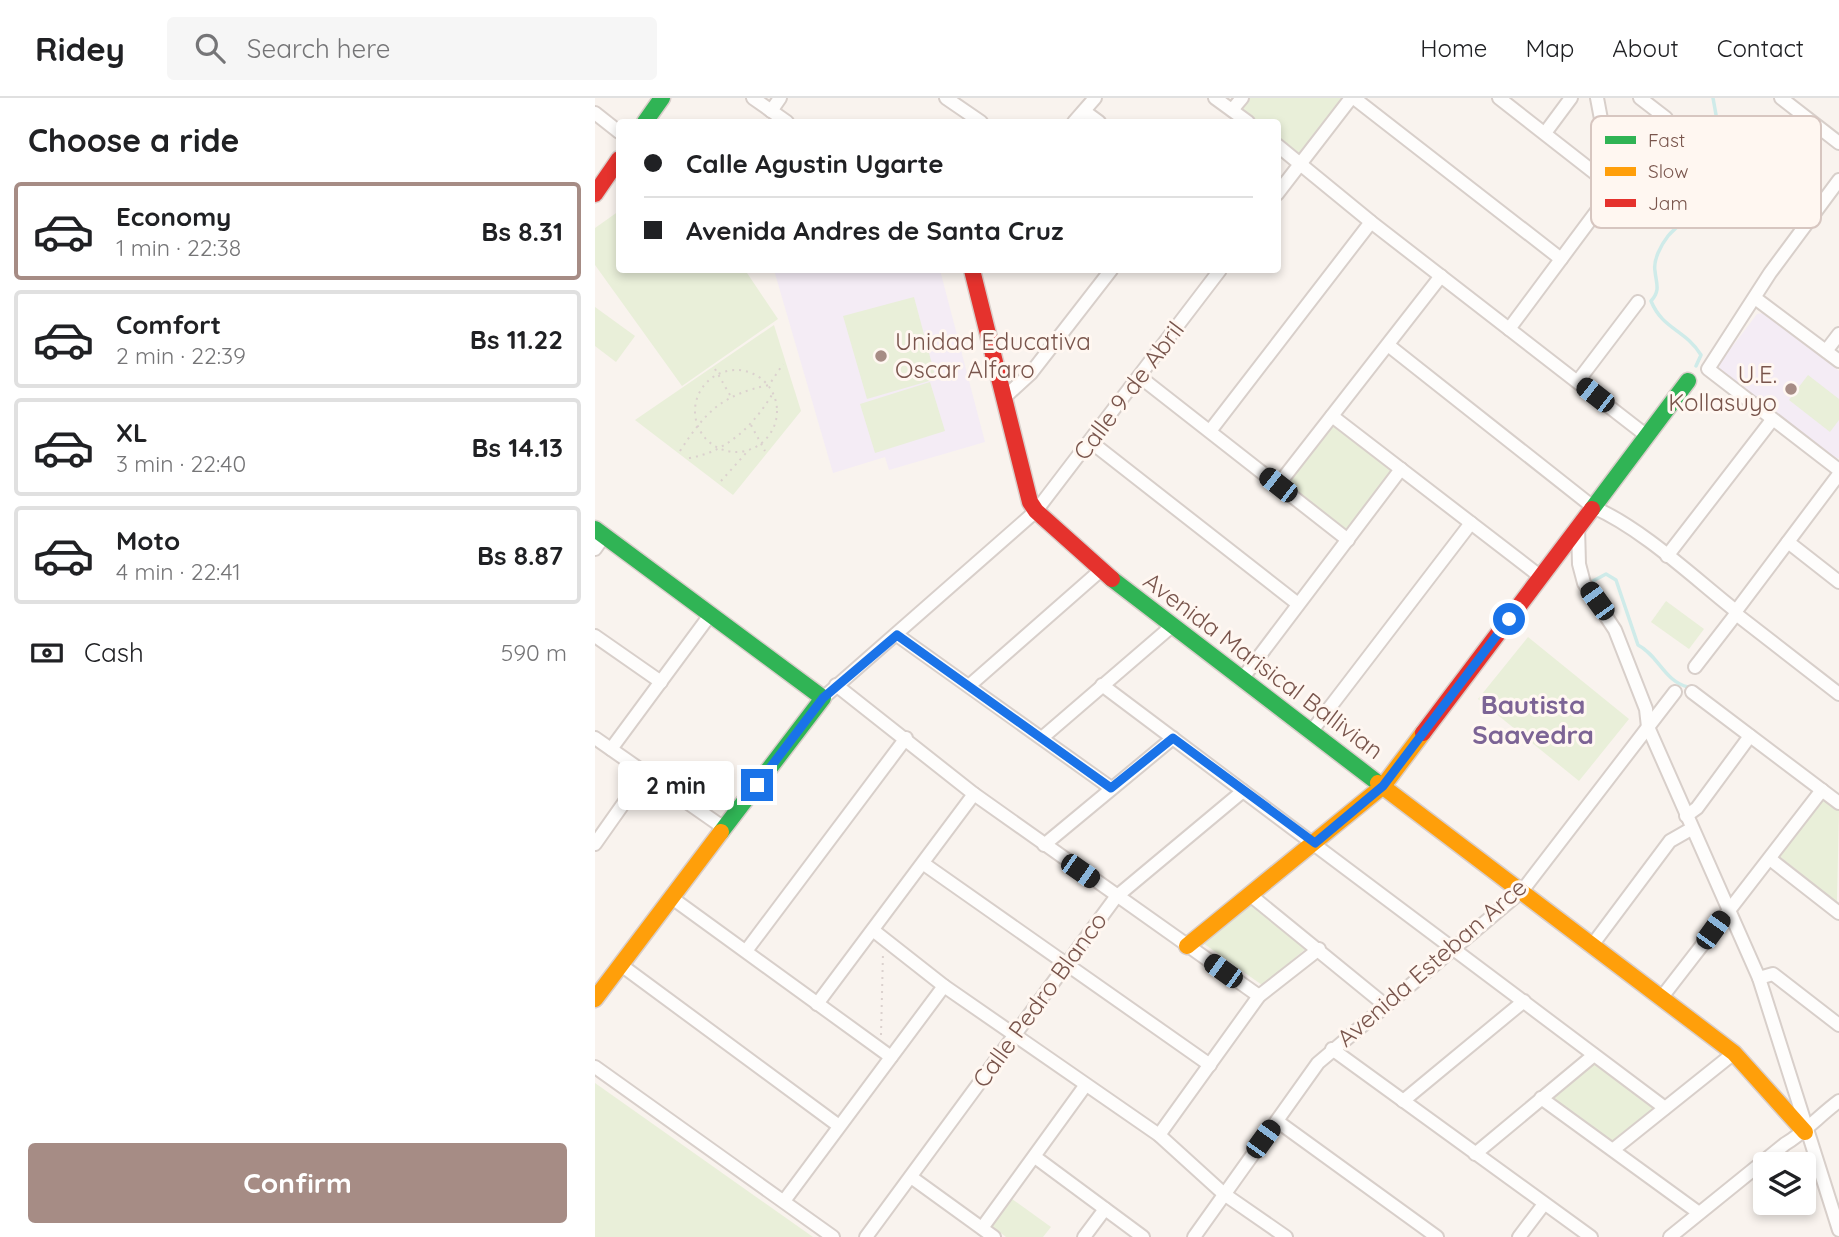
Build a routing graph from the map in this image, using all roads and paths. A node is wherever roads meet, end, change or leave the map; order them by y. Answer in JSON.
{"nodes":[{"id":1,"x":662,"y":98,"type":"edge"},
{"id":2,"x":753,"y":98,"type":"edge"},
{"id":3,"x":780,"y":98,"type":"edge"},
{"id":4,"x":946,"y":98,"type":"edge"},
{"id":5,"x":1095,"y":98,"type":"edge"},
{"id":6,"x":1215,"y":98,"type":"edge"},
{"id":7,"x":1242,"y":98,"type":"edge"},
{"id":8,"x":1352,"y":98,"type":"edge"},
{"id":9,"x":1499,"y":98,"type":"edge"},
{"id":10,"x":1571,"y":98,"type":"edge"},
{"id":11,"x":1597,"y":98,"type":"edge"},
{"id":12,"x":1640,"y":98,"type":"edge"},
{"id":13,"x":1781,"y":98,"type":"edge"},
{"id":14,"x":1232,"y":110,"type":"junction"},
{"id":15,"x":771,"y":111,"type":"junction"},
{"id":16,"x":1084,"y":111,"type":"junction"},
{"id":17,"x":595,"y":113,"type":"edge"},
{"id":18,"x":1600,"y":116,"type":"edge"},
{"id":19,"x":1663,"y":116,"type":"edge"},
{"id":20,"x":1805,"y":116,"type":"edge"},
{"id":21,"x":647,"y":119,"type":"edge"},
{"id":22,"x":783,"y":119,"type":"edge"},
{"id":23,"x":977,"y":119,"type":"edge"},
{"id":24,"x":1077,"y":119,"type":"edge"},
{"id":25,"x":1095,"y":119,"type":"edge"},
{"id":26,"x":1244,"y":119,"type":"edge"},
{"id":27,"x":1821,"y":128,"type":"edge"},
{"id":28,"x":616,"y":130,"type":"edge"},
{"id":29,"x":1545,"y":134,"type":"junction"},
{"id":30,"x":1839,"y":142,"type":"edge"},
{"id":31,"x":1281,"y":149,"type":"edge"},
{"id":32,"x":616,"y":163,"type":"edge"},
{"id":33,"x":1299,"y":165,"type":"junction"},
{"id":34,"x":1591,"y":170,"type":"edge"},
{"id":35,"x":1839,"y":180,"type":"edge"},
{"id":36,"x":1281,"y":189,"type":"edge"},
{"id":37,"x":595,"y":194,"type":"edge"},
{"id":38,"x":1821,"y":203,"type":"edge"},
{"id":39,"x":1591,"y":219,"type":"edge"},
{"id":40,"x":1371,"y":222,"type":"junction"},
{"id":41,"x":1802,"y":228,"type":"edge"},
{"id":42,"x":1561,"y":259,"type":"junction"},
{"id":43,"x":973,"y":273,"type":"edge"},
{"id":44,"x":1109,"y":273,"type":"edge"},
{"id":45,"x":1218,"y":273,"type":"edge"},
{"id":46,"x":1441,"y":276,"type":"junction"},
{"id":47,"x":1755,"y":298,"type":"junction"},
{"id":48,"x":1638,"y":302,"type":"dead end"},
{"id":49,"x":1509,"y":329,"type":"junction"},
{"id":50,"x":1839,"y":334,"type":"edge"},
{"id":51,"x":1388,"y":345,"type":"junction"},
{"id":52,"x":1826,"y":351,"type":"junction"},
{"id":53,"x":1839,"y":362,"type":"edge"},
{"id":54,"x":783,"y":364,"type":"dead end"},
{"id":55,"x":715,"y":369,"type":"dead end"},
{"id":56,"x":718,"y":375,"type":"junction"},
{"id":57,"x":1140,"y":377,"type":"junction"},
{"id":58,"x":1578,"y":381,"type":"junction"},
{"id":59,"x":1688,"y":381,"type":"dead end"},
{"id":60,"x":769,"y":385,"type":"junction"},
{"id":61,"x":773,"y":393,"type":"junction"},
{"id":62,"x":730,"y":396,"type":"junction"},
{"id":63,"x":1006,"y":396,"type":"junction"},
{"id":64,"x":1332,"y":416,"type":"junction"},
{"id":65,"x":1772,"y":421,"type":"junction"},
{"id":66,"x":698,"y":424,"type":"junction"},
{"id":67,"x":751,"y":425,"type":"junction"},
{"id":68,"x":1210,"y":431,"type":"junction"},
{"id":69,"x":1647,"y":436,"type":"junction"},
{"id":70,"x":1091,"y":442,"type":"junction"},
{"id":71,"x":762,"y":443,"type":"junction"},
{"id":72,"x":720,"y":449,"type":"junction"},
{"id":73,"x":680,"y":451,"type":"dead end"},
{"id":74,"x":747,"y":451,"type":"junction"},
{"id":75,"x":765,"y":451,"type":"dead end"},
{"id":76,"x":689,"y":458,"type":"dead end"},
{"id":77,"x":1401,"y":469,"type":"junction"},
{"id":78,"x":1839,"y":472,"type":"edge"},
{"id":79,"x":721,"y":481,"type":"dead end"},
{"id":80,"x":1278,"y":485,"type":"junction"},
{"id":81,"x":1593,"y":507,"type":"junction"},
{"id":82,"x":1036,"y":511,"type":"junction"},
{"id":83,"x":1471,"y":523,"type":"junction"},
{"id":84,"x":1579,"y":527,"type":"junction"},
{"id":85,"x":598,"y":538,"type":"edge"},
{"id":86,"x":1348,"y":540,"type":"junction"},
{"id":87,"x":1788,"y":542,"type":"junction"},
{"id":88,"x":1667,"y":556,"type":"junction"},
{"id":89,"x":1101,"y":570,"type":"junction"},
{"id":90,"x":1541,"y":577,"type":"junction"},
{"id":91,"x":1839,"y":582,"type":"edge"},
{"id":92,"x":1299,"y":604,"type":"junction"},
{"id":93,"x":1736,"y":613,"type":"junction"},
{"id":94,"x":710,"y":615,"type":"junction"},
{"id":95,"x":1172,"y":626,"type":"junction"},
{"id":96,"x":897,"y":635,"type":"junction"},
{"id":97,"x":595,"y":636,"type":"edge"},
{"id":98,"x":1695,"y":667,"type":"dead end"},
{"id":99,"x":1242,"y":679,"type":"junction"},
{"id":100,"x":661,"y":682,"type":"junction"},
{"id":101,"x":836,"y":685,"type":"junction"},
{"id":102,"x":970,"y":685,"type":"junction"},
{"id":103,"x":1102,"y":685,"type":"junction"},
{"id":104,"x":1675,"y":692,"type":"dead end"},
{"id":105,"x":1692,"y":692,"type":"dead end"},
{"id":106,"x":1839,"y":694,"type":"edge"},
{"id":107,"x":823,"y":698,"type":"junction"},
{"id":108,"x":1648,"y":727,"type":"junction"},
{"id":109,"x":1311,"y":732,"type":"junction"},
{"id":110,"x":1750,"y":736,"type":"junction"},
{"id":111,"x":1042,"y":737,"type":"junction"},
{"id":112,"x":595,"y":738,"type":"edge"},
{"id":113,"x":906,"y":738,"type":"junction"},
{"id":114,"x":1173,"y":738,"type":"junction"},
{"id":115,"x":611,"y":749,"type":"junction"},
{"id":116,"x":645,"y":773,"type":"junction"},
{"id":117,"x":1383,"y":786,"type":"junction"},
{"id":118,"x":1111,"y":788,"type":"junction"},
{"id":119,"x":1822,"y":790,"type":"junction"},
{"id":120,"x":1243,"y":791,"type":"junction"},
{"id":121,"x":974,"y":794,"type":"junction"},
{"id":122,"x":1839,"y":803,"type":"edge"},
{"id":123,"x":1686,"y":816,"type":"junction"},
{"id":124,"x":724,"y":828,"type":"junction"},
{"id":125,"x":1691,"y":829,"type":"junction"},
{"id":126,"x":1315,"y":843,"type":"junction"},
{"id":127,"x":595,"y":844,"type":"edge"},
{"id":128,"x":1044,"y":845,"type":"junction"},
{"id":129,"x":1770,"y":859,"type":"junction"},
{"id":130,"x":924,"y":863,"type":"junction"},
{"id":131,"x":1522,"y":891,"type":"junction"},
{"id":132,"x":1249,"y":894,"type":"junction"},
{"id":133,"x":1116,"y":897,"type":"junction"},
{"id":134,"x":672,"y":898,"type":"junction"},
{"id":135,"x":1728,"y":910,"type":"junction"},
{"id":136,"x":1839,"y":913,"type":"edge"},
{"id":137,"x":878,"y":934,"type":"junction"},
{"id":138,"x":1593,"y":944,"type":"junction"},
{"id":139,"x":1187,"y":946,"type":"junction"},
{"id":140,"x":1455,"y":948,"type":"junction"},
{"id":141,"x":1319,"y":949,"type":"junction"},
{"id":142,"x":746,"y":951,"type":"junction"},
{"id":143,"x":1067,"y":964,"type":"junction"},
{"id":144,"x":621,"y":965,"type":"junction"},
{"id":145,"x":1759,"y":978,"type":"junction"},
{"id":146,"x":944,"y":986,"type":"junction"},
{"id":147,"x":1258,"y":996,"type":"junction"},
{"id":148,"x":1662,"y":997,"type":"junction"},
{"id":149,"x":595,"y":999,"type":"edge"},
{"id":150,"x":1524,"y":1001,"type":"junction"},
{"id":151,"x":817,"y":1004,"type":"junction"},
{"id":152,"x":1385,"y":1005,"type":"junction"},
{"id":153,"x":1839,"y":1025,"type":"edge"},
{"id":154,"x":1015,"y":1035,"type":"junction"},
{"id":155,"x":1332,"y":1049,"type":"junction"},
{"id":156,"x":1734,"y":1053,"type":"junction"},
{"id":157,"x":886,"y":1054,"type":"junction"},
{"id":158,"x":1594,"y":1055,"type":"junction"},
{"id":159,"x":1210,"y":1065,"type":"junction"},
{"id":160,"x":595,"y":1067,"type":"edge"},
{"id":161,"x":1086,"y":1086,"type":"junction"},
{"id":162,"x":1541,"y":1098,"type":"junction"},
{"id":163,"x":1403,"y":1101,"type":"junction"},
{"id":164,"x":1839,"y":1101,"type":"edge"},
{"id":165,"x":1665,"y":1108,"type":"junction"},
{"id":166,"x":1277,"y":1121,"type":"junction"},
{"id":167,"x":839,"y":1126,"type":"junction"},
{"id":168,"x":1805,"y":1132,"type":"junction"},
{"id":169,"x":1159,"y":1135,"type":"junction"},
{"id":170,"x":1614,"y":1149,"type":"junction"},
{"id":171,"x":1475,"y":1154,"type":"junction"},
{"id":172,"x":1035,"y":1157,"type":"junction"},
{"id":173,"x":911,"y":1177,"type":"junction"},
{"id":174,"x":1224,"y":1194,"type":"junction"},
{"id":175,"x":784,"y":1200,"type":"junction"},
{"id":176,"x":1544,"y":1203,"type":"junction"},
{"id":177,"x":1105,"y":1209,"type":"junction"},
{"id":178,"x":1699,"y":1213,"type":"junction"},
{"id":179,"x":982,"y":1228,"type":"junction"},
{"id":180,"x":1839,"y":1230,"type":"edge"},
{"id":181,"x":833,"y":1237,"type":"edge"},
{"id":182,"x":866,"y":1237,"type":"edge"},
{"id":183,"x":994,"y":1237,"type":"edge"},
{"id":184,"x":1084,"y":1237,"type":"edge"},
{"id":185,"x":1143,"y":1237,"type":"edge"},
{"id":186,"x":1193,"y":1237,"type":"edge"},
{"id":187,"x":1286,"y":1237,"type":"edge"},
{"id":188,"x":1437,"y":1237,"type":"edge"},
{"id":189,"x":1519,"y":1237,"type":"edge"},
{"id":190,"x":1591,"y":1237,"type":"edge"},
{"id":191,"x":1670,"y":1237,"type":"edge"}],
"edges":[{"from":1,"to":21,"type":"street"},
{"from":2,"to":15,"type":"street"},
{"from":3,"to":15,"type":"street"},
{"from":4,"to":23,"type":"street"},
{"from":5,"to":16,"type":"street"},
{"from":6,"to":14,"type":"street"},
{"from":7,"to":14,"type":"street"},
{"from":8,"to":33,"type":"street"},
{"from":8,"to":42,"type":"street"},
{"from":9,"to":29,"type":"street"},
{"from":10,"to":29,"type":"street"},
{"from":11,"to":18,"type":"street"},
{"from":12,"to":19,"type":"street"},
{"from":13,"to":20,"type":"street"},
{"from":14,"to":26,"type":"street"},
{"from":15,"to":22,"type":"street"},
{"from":16,"to":24,"type":"street"},
{"from":16,"to":25,"type":"street"},
{"from":17,"to":28,"type":"street"},
{"from":27,"to":30,"type":"street"},
{"from":29,"to":34,"type":"street"},
{"from":31,"to":33,"type":"street"},
{"from":32,"to":37,"type":"street"},
{"from":33,"to":36,"type":"street"},
{"from":33,"to":40,"type":"street"},
{"from":35,"to":38,"type":"street"},
{"from":39,"to":42,"type":"street"},
{"from":40,"to":46,"type":"street"},
{"from":40,"to":68,"type":"street"},
{"from":41,"to":47,"type":"street"},
{"from":42,"to":49,"type":"street"},
{"from":43,"to":63,"type":"street","name":"Avenida Marisical Ballivian"},
{"from":44,"to":63,"type":"street"},
{"from":45,"to":57,"type":"street","name":"Calle 9 de Abril"},
{"from":46,"to":49,"type":"street"},
{"from":46,"to":51,"type":"street"},
{"from":47,"to":52,"type":"street"},
{"from":47,"to":65,"type":"street"},
{"from":48,"to":58,"type":"street"},
{"from":49,"to":58,"type":"street"},
{"from":50,"to":52,"type":"street"},
{"from":51,"to":64,"type":"street"},
{"from":51,"to":81,"type":"street"},
{"from":52,"to":53,"type":"street"},
{"from":54,"to":60,"type":"path"},
{"from":55,"to":56,"type":"path"},
{"from":56,"to":60,"type":"path"},
{"from":56,"to":62,"type":"path"},
{"from":56,"to":66,"type":"path"},
{"from":57,"to":68,"type":"street"},
{"from":57,"to":70,"type":"street","name":"Calle 9 de Abril"},
{"from":58,"to":69,"type":"street"},
{"from":59,"to":69,"type":"street"},
{"from":60,"to":61,"type":"path"},
{"from":60,"to":62,"type":"path"},
{"from":61,"to":67,"type":"path"},
{"from":61,"to":71,"type":"path"},
{"from":62,"to":66,"type":"path"},
{"from":63,"to":82,"type":"street","name":"Avenida Marisical Ballivian"},
{"from":64,"to":77,"type":"street"},
{"from":64,"to":80,"type":"street"},
{"from":65,"to":78,"type":"street"},
{"from":65,"to":88,"type":"street"},
{"from":66,"to":72,"type":"path"},
{"from":66,"to":73,"type":"path"},
{"from":67,"to":71,"type":"path"},
{"from":67,"to":72,"type":"path"},
{"from":68,"to":80,"type":"street"},
{"from":69,"to":81,"type":"street"},
{"from":70,"to":82,"type":"street","name":"Calle 9 de Abril"},
{"from":70,"to":92,"type":"street"},
{"from":71,"to":74,"type":"path"},
{"from":71,"to":75,"type":"path"},
{"from":72,"to":74,"type":"path"},
{"from":72,"to":76,"type":"path"},
{"from":74,"to":79,"type":"path"},
{"from":77,"to":83,"type":"street"},
{"from":77,"to":86,"type":"street"},
{"from":78,"to":87,"type":"street"},
{"from":80,"to":86,"type":"street"},
{"from":81,"to":84,"type":"street"},
{"from":81,"to":88,"type":"street"},
{"from":82,"to":89,"type":"street","name":"Avenida Marisical Ballivian"},
{"from":82,"to":96,"type":"street","name":"Calle 9 de Abril"},
{"from":83,"to":90,"type":"street"},
{"from":83,"to":109,"type":"street"},
{"from":84,"to":90,"type":"street"},
{"from":84,"to":108,"type":"street"},
{"from":85,"to":94,"type":"street"},
{"from":86,"to":92,"type":"street"},
{"from":87,"to":91,"type":"street"},
{"from":87,"to":93,"type":"street"},
{"from":88,"to":93,"type":"street"},
{"from":89,"to":95,"type":"street","name":"Avenida Marisical Ballivian"},
{"from":89,"to":102,"type":"street"},
{"from":90,"to":117,"type":"street"},
{"from":92,"to":99,"type":"street"},
{"from":93,"to":98,"type":"street"},
{"from":93,"to":106,"type":"street"},
{"from":94,"to":100,"type":"street"},
{"from":94,"to":107,"type":"street"},
{"from":95,"to":99,"type":"street","name":"Avenida Marisical Ballivian"},
{"from":95,"to":103,"type":"street"},
{"from":96,"to":101,"type":"street","name":"Calle 9 de Abril"},
{"from":96,"to":102,"type":"street"},
{"from":97,"to":100,"type":"street"},
{"from":99,"to":109,"type":"street","name":"Avenida Marisical Ballivian"},
{"from":100,"to":115,"type":"street"},
{"from":101,"to":107,"type":"street","name":"Calle 9 de Abril"},
{"from":101,"to":113,"type":"street"},
{"from":102,"to":111,"type":"street"},
{"from":103,"to":111,"type":"street"},
{"from":103,"to":114,"type":"street"},
{"from":104,"to":108,"type":"street","name":"Avenida Esteban Arce"},
{"from":105,"to":110,"type":"street"},
{"from":107,"to":124,"type":"street"},
{"from":108,"to":123,"type":"street"},
{"from":108,"to":131,"type":"street","name":"Avenida Esteban Arce"},
{"from":109,"to":117,"type":"street","name":"Avenida Marisical Ballivian"},
{"from":110,"to":119,"type":"street"},
{"from":110,"to":123,"type":"street"},
{"from":111,"to":118,"type":"street"},
{"from":112,"to":115,"type":"street"},
{"from":113,"to":121,"type":"street"},
{"from":113,"to":142,"type":"street"},
{"from":114,"to":118,"type":"street"},
{"from":114,"to":120,"type":"street"},
{"from":115,"to":116,"type":"street"},
{"from":116,"to":124,"type":"street"},
{"from":116,"to":127,"type":"street"},
{"from":117,"to":126,"type":"street"},
{"from":117,"to":131,"type":"street","name":"Avenida Marisical Ballivian"},
{"from":118,"to":128,"type":"street"},
{"from":119,"to":122,"type":"street"},
{"from":119,"to":129,"type":"street"},
{"from":120,"to":126,"type":"street"},
{"from":120,"to":133,"type":"street","name":"Calle Pedro Blanco"},
{"from":121,"to":128,"type":"street"},
{"from":121,"to":130,"type":"street"},
{"from":123,"to":125,"type":"street"},
{"from":124,"to":134,"type":"street"},
{"from":125,"to":135,"type":"street"},
{"from":125,"to":138,"type":"street"},
{"from":126,"to":132,"type":"street"},
{"from":126,"to":140,"type":"street"},
{"from":128,"to":133,"type":"street"},
{"from":129,"to":135,"type":"street"},
{"from":129,"to":136,"type":"street"},
{"from":130,"to":137,"type":"street"},
{"from":130,"to":143,"type":"street"},
{"from":131,"to":138,"type":"street","name":"Avenida Marisical Ballivian"},
{"from":131,"to":140,"type":"street","name":"Avenida Esteban Arce"},
{"from":132,"to":139,"type":"street"},
{"from":132,"to":141,"type":"street"},
{"from":133,"to":139,"type":"street"},
{"from":133,"to":143,"type":"street","name":"Calle Pedro Blanco"},
{"from":134,"to":142,"type":"street"},
{"from":134,"to":144,"type":"street"},
{"from":135,"to":145,"type":"street"},
{"from":135,"to":148,"type":"street"},
{"from":137,"to":146,"type":"street"},
{"from":137,"to":151,"type":"street"},
{"from":137,"to":157,"type":"path"},
{"from":138,"to":148,"type":"street","name":"Avenida Marisical Ballivian"},
{"from":139,"to":147,"type":"street"},
{"from":140,"to":150,"type":"street"},
{"from":140,"to":152,"type":"street","name":"Avenida Esteban Arce"},
{"from":141,"to":147,"type":"street"},
{"from":141,"to":152,"type":"street"},
{"from":142,"to":151,"type":"street"},
{"from":143,"to":154,"type":"street","name":"Calle Pedro Blanco"},
{"from":143,"to":159,"type":"street"},
{"from":144,"to":149,"type":"street"},
{"from":144,"to":167,"type":"street"},
{"from":145,"to":153,"type":"street"},
{"from":145,"to":168,"type":"street"},
{"from":146,"to":154,"type":"street"},
{"from":146,"to":157,"type":"street"},
{"from":147,"to":159,"type":"street"},
{"from":148,"to":156,"type":"street","name":"Avenida Marisical Ballivian"},
{"from":150,"to":158,"type":"street"},
{"from":150,"to":163,"type":"street"},
{"from":151,"to":157,"type":"street"},
{"from":152,"to":155,"type":"street","name":"Avenida Esteban Arce"},
{"from":154,"to":161,"type":"street"},
{"from":154,"to":173,"type":"street","name":"Calle Pedro Blanco"},
{"from":155,"to":163,"type":"street"},
{"from":155,"to":166,"type":"street","name":"Avenida Esteban Arce"},
{"from":156,"to":165,"type":"street"},
{"from":156,"to":168,"type":"street","name":"Avenida Marisical Ballivian"},
{"from":157,"to":167,"type":"street"},
{"from":158,"to":162,"type":"street"},
{"from":158,"to":165,"type":"street"},
{"from":159,"to":169,"type":"street"},
{"from":160,"to":175,"type":"street"},
{"from":161,"to":169,"type":"street"},
{"from":161,"to":172,"type":"street"},
{"from":162,"to":170,"type":"street"},
{"from":162,"to":171,"type":"street"},
{"from":163,"to":171,"type":"street"},
{"from":164,"to":168,"type":"street"},
{"from":165,"to":170,"type":"street"},
{"from":166,"to":174,"type":"street","name":"Avenida Esteban Arce"},
{"from":166,"to":188,"type":"street"},
{"from":167,"to":175,"type":"street"},
{"from":168,"to":178,"type":"street"},
{"from":168,"to":180,"type":"street"},
{"from":169,"to":174,"type":"street"},
{"from":170,"to":178,"type":"street"},
{"from":171,"to":176,"type":"street"},
{"from":172,"to":177,"type":"street"},
{"from":172,"to":179,"type":"street"},
{"from":173,"to":179,"type":"street"},
{"from":173,"to":182,"type":"street","name":"Calle Pedro Blanco"},
{"from":174,"to":186,"type":"street","name":"Avenida Esteban Arce"},
{"from":174,"to":187,"type":"street"},
{"from":175,"to":181,"type":"street"},
{"from":176,"to":189,"type":"street"},
{"from":176,"to":190,"type":"street"},
{"from":177,"to":184,"type":"street"},
{"from":177,"to":185,"type":"street"},
{"from":178,"to":191,"type":"street"},
{"from":179,"to":183,"type":"street"}]}
